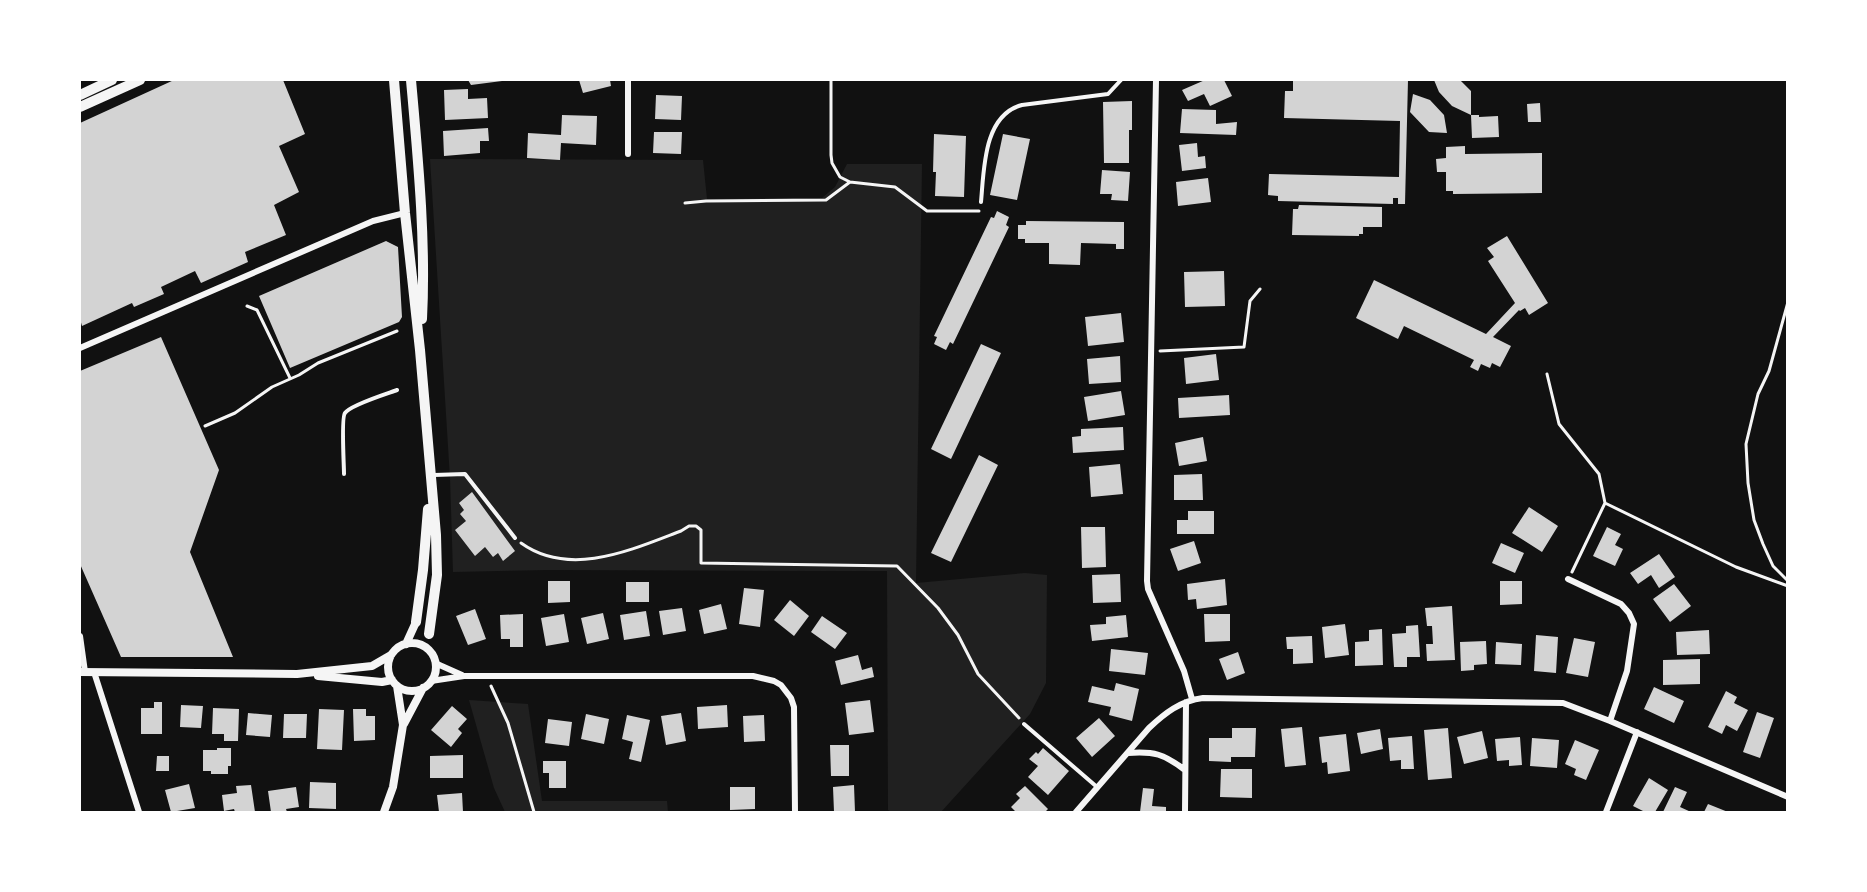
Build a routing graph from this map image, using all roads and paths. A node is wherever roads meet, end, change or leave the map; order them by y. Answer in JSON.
{"nodes":[{"id":1,"x":112,"y":80,"type":"edge"},
{"id":2,"x":140,"y":80,"type":"edge"},
{"id":3,"x":394,"y":80,"type":"edge"},
{"id":4,"x":411,"y":80,"type":"edge"},
{"id":5,"x":628,"y":80,"type":"edge"},
{"id":6,"x":831,"y":80,"type":"edge"},
{"id":7,"x":1121,"y":80,"type":"edge"},
{"id":8,"x":1156,"y":80,"type":"edge"},
{"id":9,"x":80,"y":95,"type":"edge"},
{"id":10,"x":80,"y":107,"type":"edge"},
{"id":11,"x":628,"y":154,"type":"dead end"},
{"id":12,"x":850,"y":182,"type":"junction"},
{"id":13,"x":981,"y":202,"type":"joint"},
{"id":14,"x":686,"y":203,"type":"dead end"},
{"id":15,"x":405,"y":213,"type":"junction"},
{"id":16,"x":1260,"y":290,"type":"dead end"},
{"id":17,"x":1788,"y":302,"type":"edge"},
{"id":18,"x":247,"y":306,"type":"dead end"},
{"id":19,"x":397,"y":331,"type":"dead end"},
{"id":20,"x":80,"y":348,"type":"edge"},
{"id":21,"x":420,"y":350,"type":"junction"},
{"id":22,"x":1152,"y":351,"type":"junction"},
{"id":23,"x":1547,"y":374,"type":"dead end"},
{"id":24,"x":290,"y":378,"type":"junction"},
{"id":25,"x":397,"y":390,"type":"dead end"},
{"id":26,"x":206,"y":426,"type":"dead end"},
{"id":27,"x":344,"y":474,"type":"dead end"},
{"id":28,"x":430,"y":476,"type":"junction"},
{"id":29,"x":1605,"y":503,"type":"junction"},
{"id":30,"x":515,"y":538,"type":"joint"},
{"id":31,"x":1568,"y":579,"type":"joint"},
{"id":32,"x":1788,"y":581,"type":"edge"},
{"id":33,"x":1788,"y":586,"type":"edge"},
{"id":34,"x":416,"y":622,"type":"joint"},
{"id":35,"x":429,"y":634,"type":"joint"},
{"id":36,"x":80,"y":636,"type":"edge"},
{"id":37,"x":406,"y":644,"type":"junction"},
{"id":38,"x":391,"y":655,"type":"junction"},
{"id":39,"x":434,"y":659,"type":"junction"},
{"id":40,"x":86,"y":672,"type":"edge"},
{"id":41,"x":297,"y":674,"type":"junction"},
{"id":42,"x":464,"y":675,"type":"junction"},
{"id":43,"x":488,"y":676,"type":"junction"},
{"id":44,"x":431,"y":681,"type":"junction"},
{"id":45,"x":395,"y":683,"type":"junction"},
{"id":46,"x":423,"y":688,"type":"junction"},
{"id":47,"x":1189,"y":700,"type":"junction"},
{"id":48,"x":1610,"y":721,"type":"junction"},
{"id":49,"x":1024,"y":724,"type":"joint"},
{"id":50,"x":403,"y":725,"type":"junction"},
{"id":51,"x":1637,"y":732,"type":"junction"},
{"id":52,"x":1127,"y":754,"type":"junction"},
{"id":53,"x":1185,"y":770,"type":"junction"},
{"id":54,"x":1097,"y":788,"type":"junction"},
{"id":55,"x":1788,"y":797,"type":"edge"},
{"id":56,"x":139,"y":813,"type":"edge"},
{"id":57,"x":384,"y":813,"type":"edge"},
{"id":58,"x":534,"y":813,"type":"edge"},
{"id":59,"x":795,"y":813,"type":"edge"},
{"id":60,"x":1076,"y":813,"type":"edge"},
{"id":61,"x":1185,"y":813,"type":"edge"},
{"id":62,"x":1606,"y":813,"type":"edge"}],
"edges":[{"from":1,"to":9,"type":"main road"},
{"from":2,"to":10,"type":"main road"},
{"from":3,"to":15,"type":"main road"},
{"from":4,"to":21,"type":"main road"},
{"from":5,"to":11,"type":"street"},
{"from":6,"to":12,"type":"path"},
{"from":7,"to":13,"type":"lane"},
{"from":8,"to":22,"type":"street"},
{"from":12,"to":13,"type":"path"},
{"from":12,"to":14,"type":"path"},
{"from":15,"to":20,"type":"street"},
{"from":15,"to":21,"type":"main road"},
{"from":16,"to":22,"type":"path"},
{"from":17,"to":32,"type":"path"},
{"from":18,"to":24,"type":"path"},
{"from":19,"to":24,"type":"path"},
{"from":21,"to":28,"type":"main road"},
{"from":22,"to":47,"type":"street"},
{"from":23,"to":29,"type":"path"},
{"from":24,"to":26,"type":"path"},
{"from":25,"to":27,"type":"lane"},
{"from":28,"to":30,"type":"lane"},
{"from":28,"to":34,"type":"main road"},
{"from":28,"to":35,"type":"main road"},
{"from":29,"to":31,"type":"path"},
{"from":29,"to":33,"type":"path"},
{"from":30,"to":49,"type":"path"},
{"from":31,"to":48,"type":"street"},
{"from":34,"to":37,"type":"street"},
{"from":35,"to":39,"type":"street"},
{"from":36,"to":40,"type":"street"},
{"from":37,"to":38,"type":"street"},
{"from":37,"to":39,"type":"street"},
{"from":38,"to":41,"type":"street"},
{"from":38,"to":45,"type":"street"},
{"from":39,"to":42,"type":"street"},
{"from":39,"to":44,"type":"street"},
{"from":40,"to":41,"type":"street"},
{"from":40,"to":56,"type":"street"},
{"from":41,"to":45,"type":"street"},
{"from":42,"to":43,"type":"street"},
{"from":42,"to":44,"type":"street"},
{"from":43,"to":58,"type":"path"},
{"from":43,"to":59,"type":"street"},
{"from":44,"to":46,"type":"street"},
{"from":45,"to":46,"type":"street"},
{"from":45,"to":50,"type":"street"},
{"from":46,"to":50,"type":"street"},
{"from":47,"to":48,"type":"street"},
{"from":47,"to":52,"type":"street"},
{"from":47,"to":53,"type":"street"},
{"from":48,"to":51,"type":"street"},
{"from":49,"to":54,"type":"lane"},
{"from":50,"to":57,"type":"street"},
{"from":51,"to":55,"type":"street"},
{"from":51,"to":62,"type":"street"},
{"from":52,"to":53,"type":"street"},
{"from":52,"to":54,"type":"street"},
{"from":53,"to":61,"type":"street"},
{"from":54,"to":60,"type":"street"}]}
